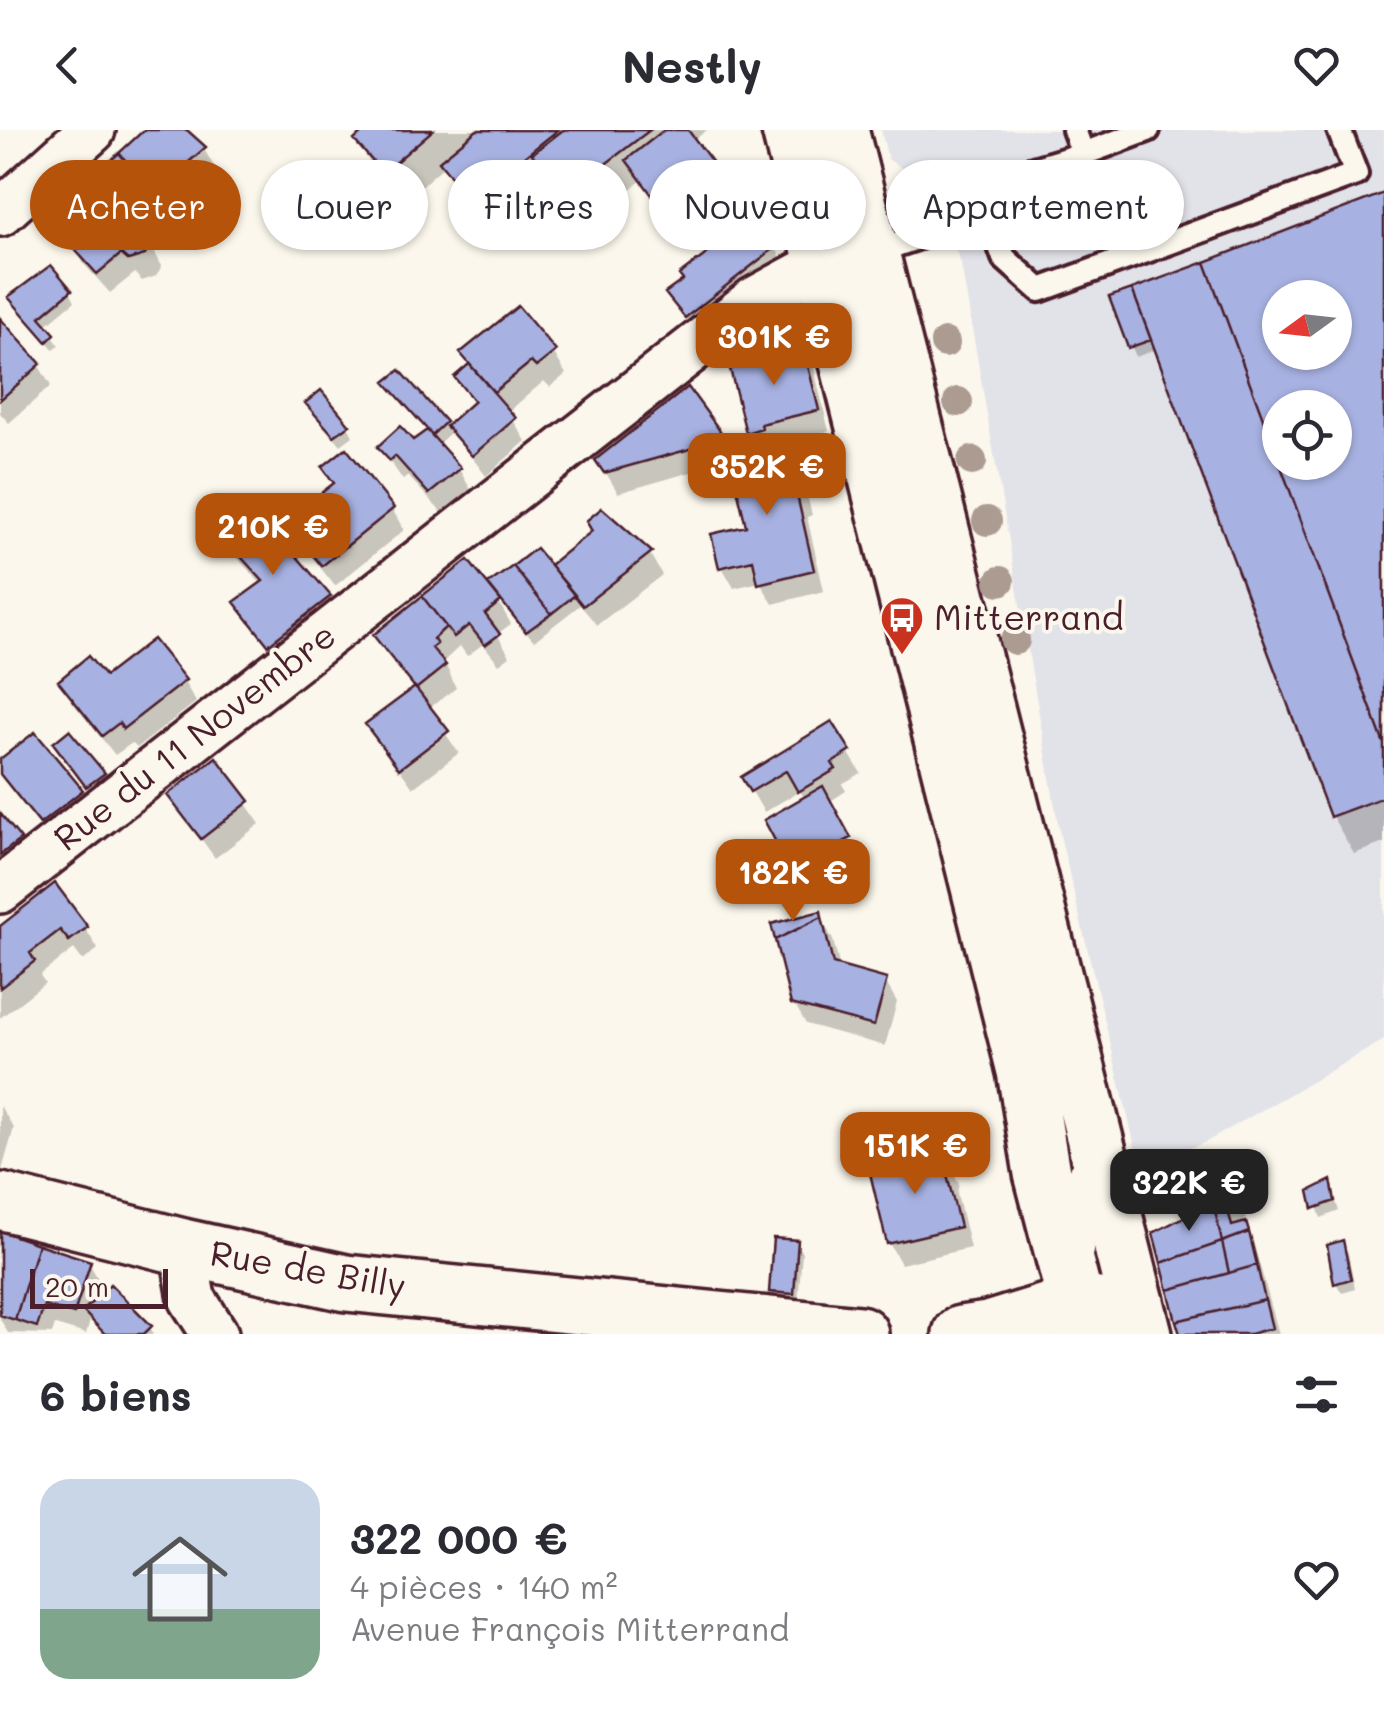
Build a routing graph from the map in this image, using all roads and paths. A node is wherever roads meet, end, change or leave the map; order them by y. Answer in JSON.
{"nodes":[{"id":1,"x":92,"y":130,"type":"edge"},
{"id":2,"x":790,"y":130,"type":"edge"},
{"id":3,"x":840,"y":130,"type":"edge"},
{"id":4,"x":1074,"y":130,"type":"edge"},
{"id":5,"x":1148,"y":130,"type":"edge"},
{"id":6,"x":1340,"y":130,"type":"edge"},
{"id":7,"x":1083,"y":154,"type":"junction"},
{"id":8,"x":1063,"y":160,"type":"edge"},
{"id":9,"x":0,"y":213,"type":"edge"},
{"id":10,"x":1184,"y":237,"type":"edge"},
{"id":11,"x":886,"y":246,"type":"edge"},
{"id":12,"x":1001,"y":250,"type":"edge"},
{"id":13,"x":1149,"y":250,"type":"edge"},
{"id":14,"x":847,"y":258,"type":"junction"},
{"id":15,"x":976,"y":808,"type":"junction"},
{"id":16,"x":0,"y":890,"type":"edge"},
{"id":17,"x":1062,"y":1104,"type":"dead end"},
{"id":18,"x":1076,"y":1159,"type":"dead end"},
{"id":19,"x":0,"y":1201,"type":"edge"},
{"id":20,"x":183,"y":1247,"type":"junction"},
{"id":21,"x":1079,"y":1319,"type":"edge"},
{"id":22,"x":215,"y":1334,"type":"edge"},
{"id":23,"x":860,"y":1334,"type":"edge"},
{"id":24,"x":962,"y":1334,"type":"edge"},
{"id":25,"x":1128,"y":1334,"type":"edge"},
{"id":26,"x":1144,"y":1334,"type":"edge"}],
"edges":[{"from":1,"to":9,"type":"street"},
{"from":2,"to":14,"type":"main road"},
{"from":3,"to":14,"type":"main road"},
{"from":4,"to":7,"type":"lane"},
{"from":5,"to":7,"type":"lane"},
{"from":6,"to":10,"type":"lane"},
{"from":7,"to":8,"type":"lane"},
{"from":11,"to":14,"type":"lane"},
{"from":12,"to":13,"type":"lane"},
{"from":14,"to":15,"type":"main road"},
{"from":14,"to":16,"type":"street","name":"Rue du 11 Novembre"},
{"from":14,"to":26,"type":"main road"},
{"from":15,"to":17,"type":"lane"},
{"from":15,"to":21,"type":"main road"},
{"from":18,"to":21,"type":"lane"},
{"from":19,"to":20,"type":"main road","name":"Rue de Billy"},
{"from":20,"to":22,"type":"street"},
{"from":20,"to":23,"type":"main road","name":"Rue de Billy"},
{"from":21,"to":24,"type":"main road"},
{"from":21,"to":25,"type":"main road"}]}
